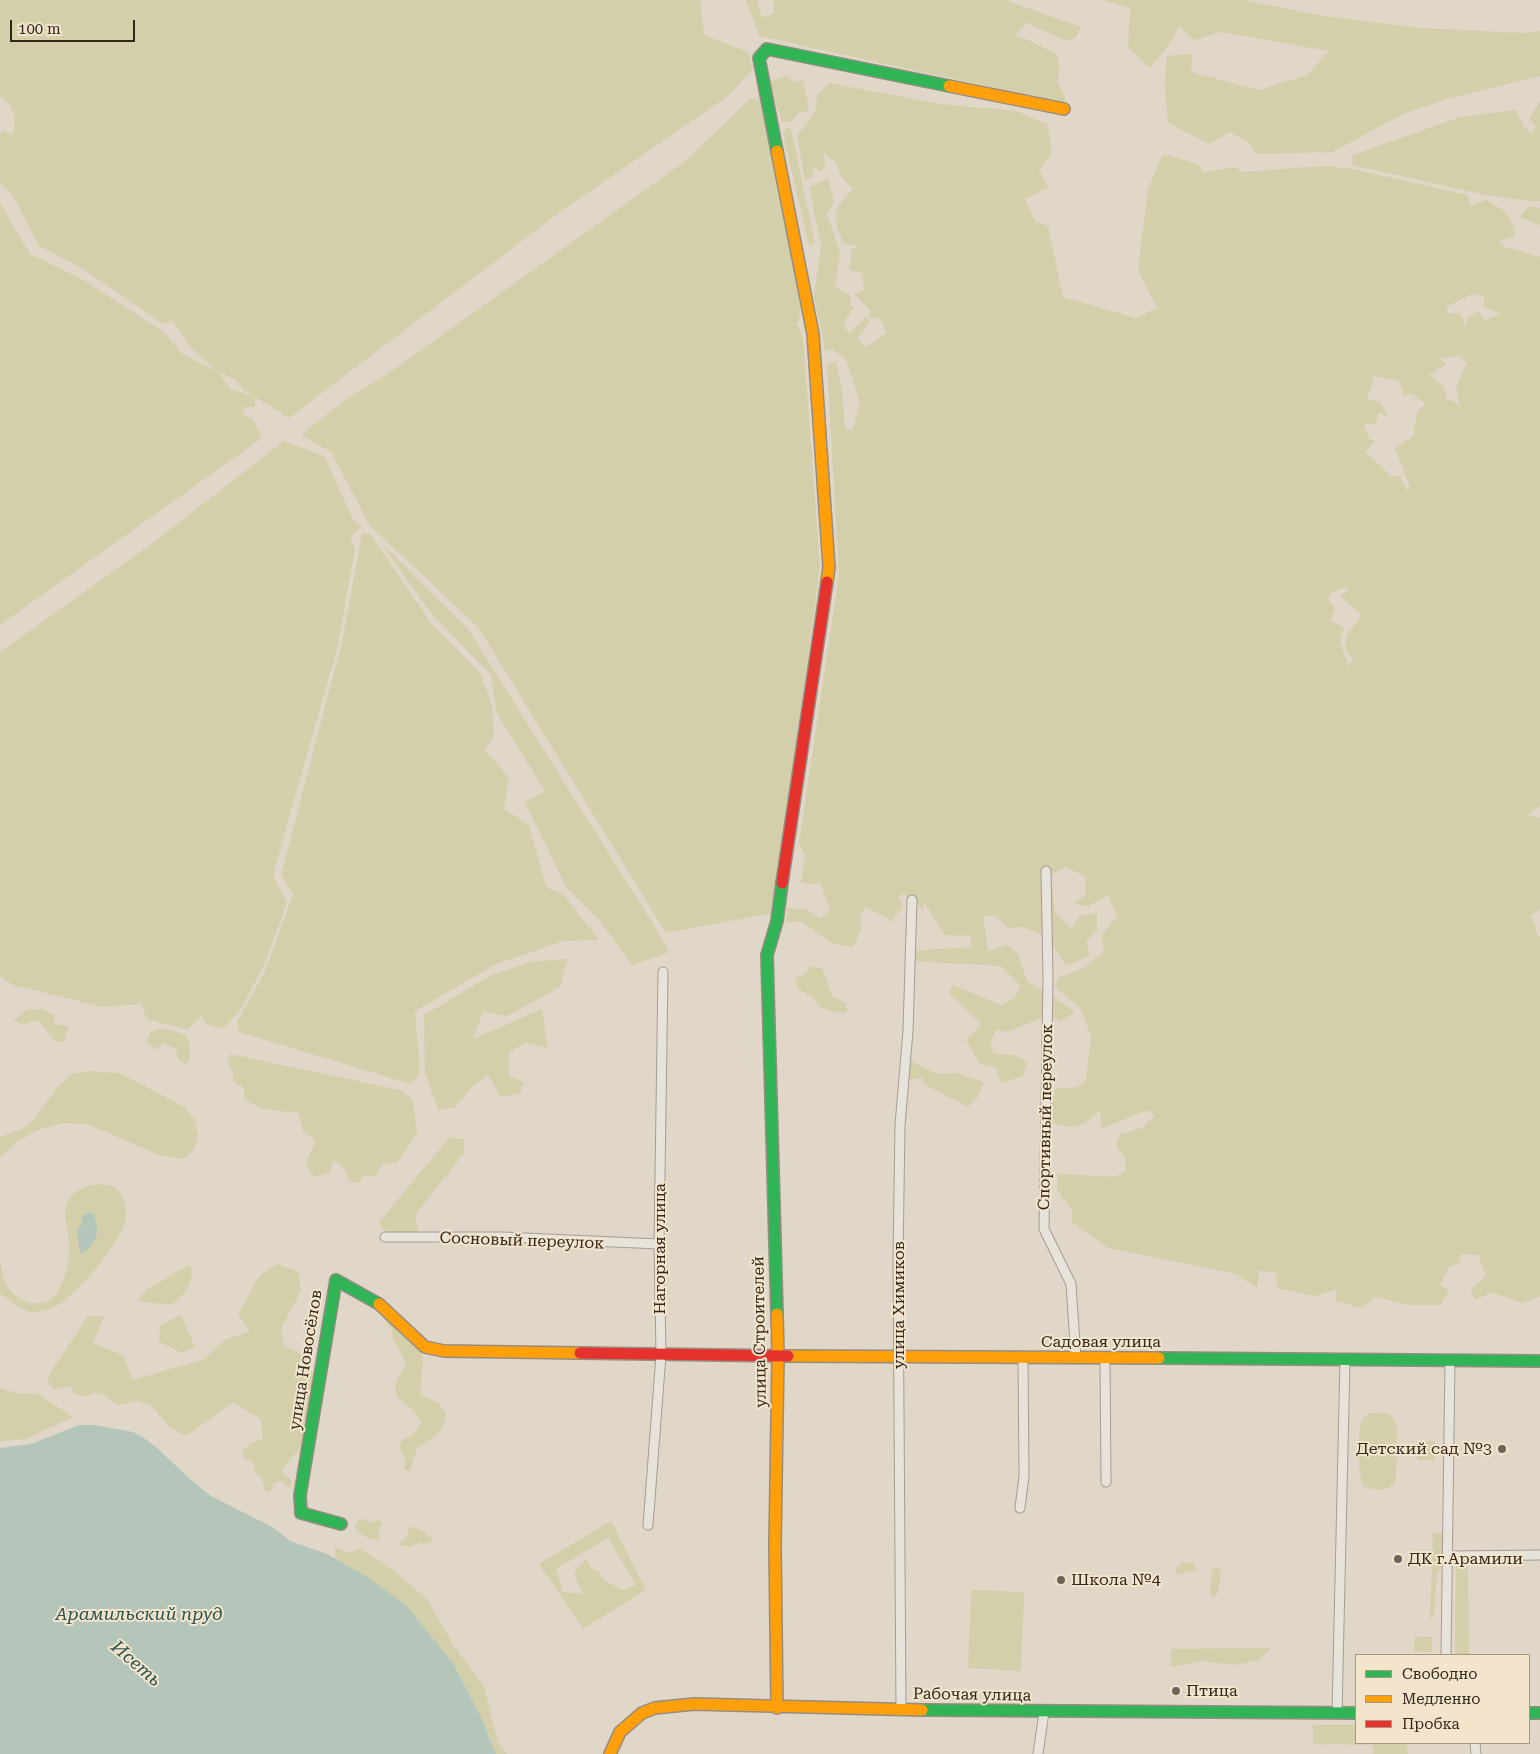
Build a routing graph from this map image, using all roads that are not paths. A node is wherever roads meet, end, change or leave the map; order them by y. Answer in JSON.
{"nodes":[{"id":1,"x":1064,"y":109,"type":"dead end"},
{"id":2,"x":1046,"y":871,"type":"dead end"},
{"id":3,"x":912,"y":900,"type":"dead end"},
{"id":4,"x":663,"y":972,"type":"dead end"},
{"id":5,"x":384,"y":1237,"type":"dead end"},
{"id":6,"x":659,"y":1244,"type":"junction"},
{"id":7,"x":661,"y":1355,"type":"junction"},
{"id":8,"x":778,"y":1356,"type":"junction"},
{"id":9,"x":899,"y":1356,"type":"junction"},
{"id":10,"x":1023,"y":1357,"type":"junction"},
{"id":11,"x":1076,"y":1358,"type":"junction"},
{"id":12,"x":1105,"y":1358,"type":"junction"},
{"id":13,"x":1345,"y":1360,"type":"junction"},
{"id":14,"x":1450,"y":1360,"type":"junction"},
{"id":15,"x":1540,"y":1361,"type":"edge"},
{"id":16,"x":1106,"y":1482,"type":"dead end"},
{"id":17,"x":1020,"y":1508,"type":"dead end"},
{"id":18,"x":341,"y":1524,"type":"dead end"},
{"id":19,"x":648,"y":1526,"type":"dead end"},
{"id":20,"x":1540,"y":1555,"type":"edge"},
{"id":21,"x":1448,"y":1556,"type":"junction"},
{"id":22,"x":1446,"y":1654,"type":"edge"},
{"id":23,"x":777,"y":1708,"type":"junction"},
{"id":24,"x":901,"y":1710,"type":"junction"},
{"id":25,"x":1044,"y":1712,"type":"junction"},
{"id":26,"x":1338,"y":1713,"type":"junction"},
{"id":27,"x":1355,"y":1713,"type":"edge"},
{"id":28,"x":610,"y":1754,"type":"edge"},
{"id":29,"x":1038,"y":1754,"type":"edge"}],
"edges":[{"from":1,"to":8,"type":"street","name":"улица Строителей"},
{"from":2,"to":11,"type":"street","name":"Спортивный переулок"},
{"from":3,"to":9,"type":"street","name":"улица Химиков"},
{"from":4,"to":6,"type":"street","name":"Нагорная улица"},
{"from":5,"to":6,"type":"street","name":"Сосновый переулок"},
{"from":6,"to":7,"type":"street","name":"Нагорная улица"},
{"from":7,"to":8,"type":"street","name":"Садовая улица"},
{"from":7,"to":18,"type":"street","name":"улица Новосёлов"},
{"from":7,"to":19,"type":"street","name":"Нагорная улица"},
{"from":8,"to":9,"type":"street","name":"Садовая улица"},
{"from":8,"to":23,"type":"street","name":"улица Строителей"},
{"from":9,"to":10,"type":"street","name":"Садовая улица"},
{"from":9,"to":24,"type":"street","name":"улица Химиков"},
{"from":10,"to":11,"type":"street","name":"Садовая улица"},
{"from":10,"to":17,"type":"street"},
{"from":11,"to":12,"type":"street","name":"Садовая улица"},
{"from":12,"to":13,"type":"street","name":"Садовая улица"},
{"from":12,"to":16,"type":"street"},
{"from":13,"to":14,"type":"street","name":"Садовая улица"},
{"from":13,"to":26,"type":"street"},
{"from":14,"to":15,"type":"street","name":"Садовая улица"},
{"from":14,"to":21,"type":"street"},
{"from":20,"to":21,"type":"street"},
{"from":21,"to":22,"type":"street"},
{"from":23,"to":24,"type":"street","name":"Рабочая улица"},
{"from":23,"to":28,"type":"street","name":"Рабочая улица"},
{"from":24,"to":25,"type":"street","name":"Рабочая улица"},
{"from":25,"to":26,"type":"street","name":"Рабочая улица"},
{"from":25,"to":29,"type":"street"},
{"from":26,"to":27,"type":"street","name":"Рабочая улица"}]}
